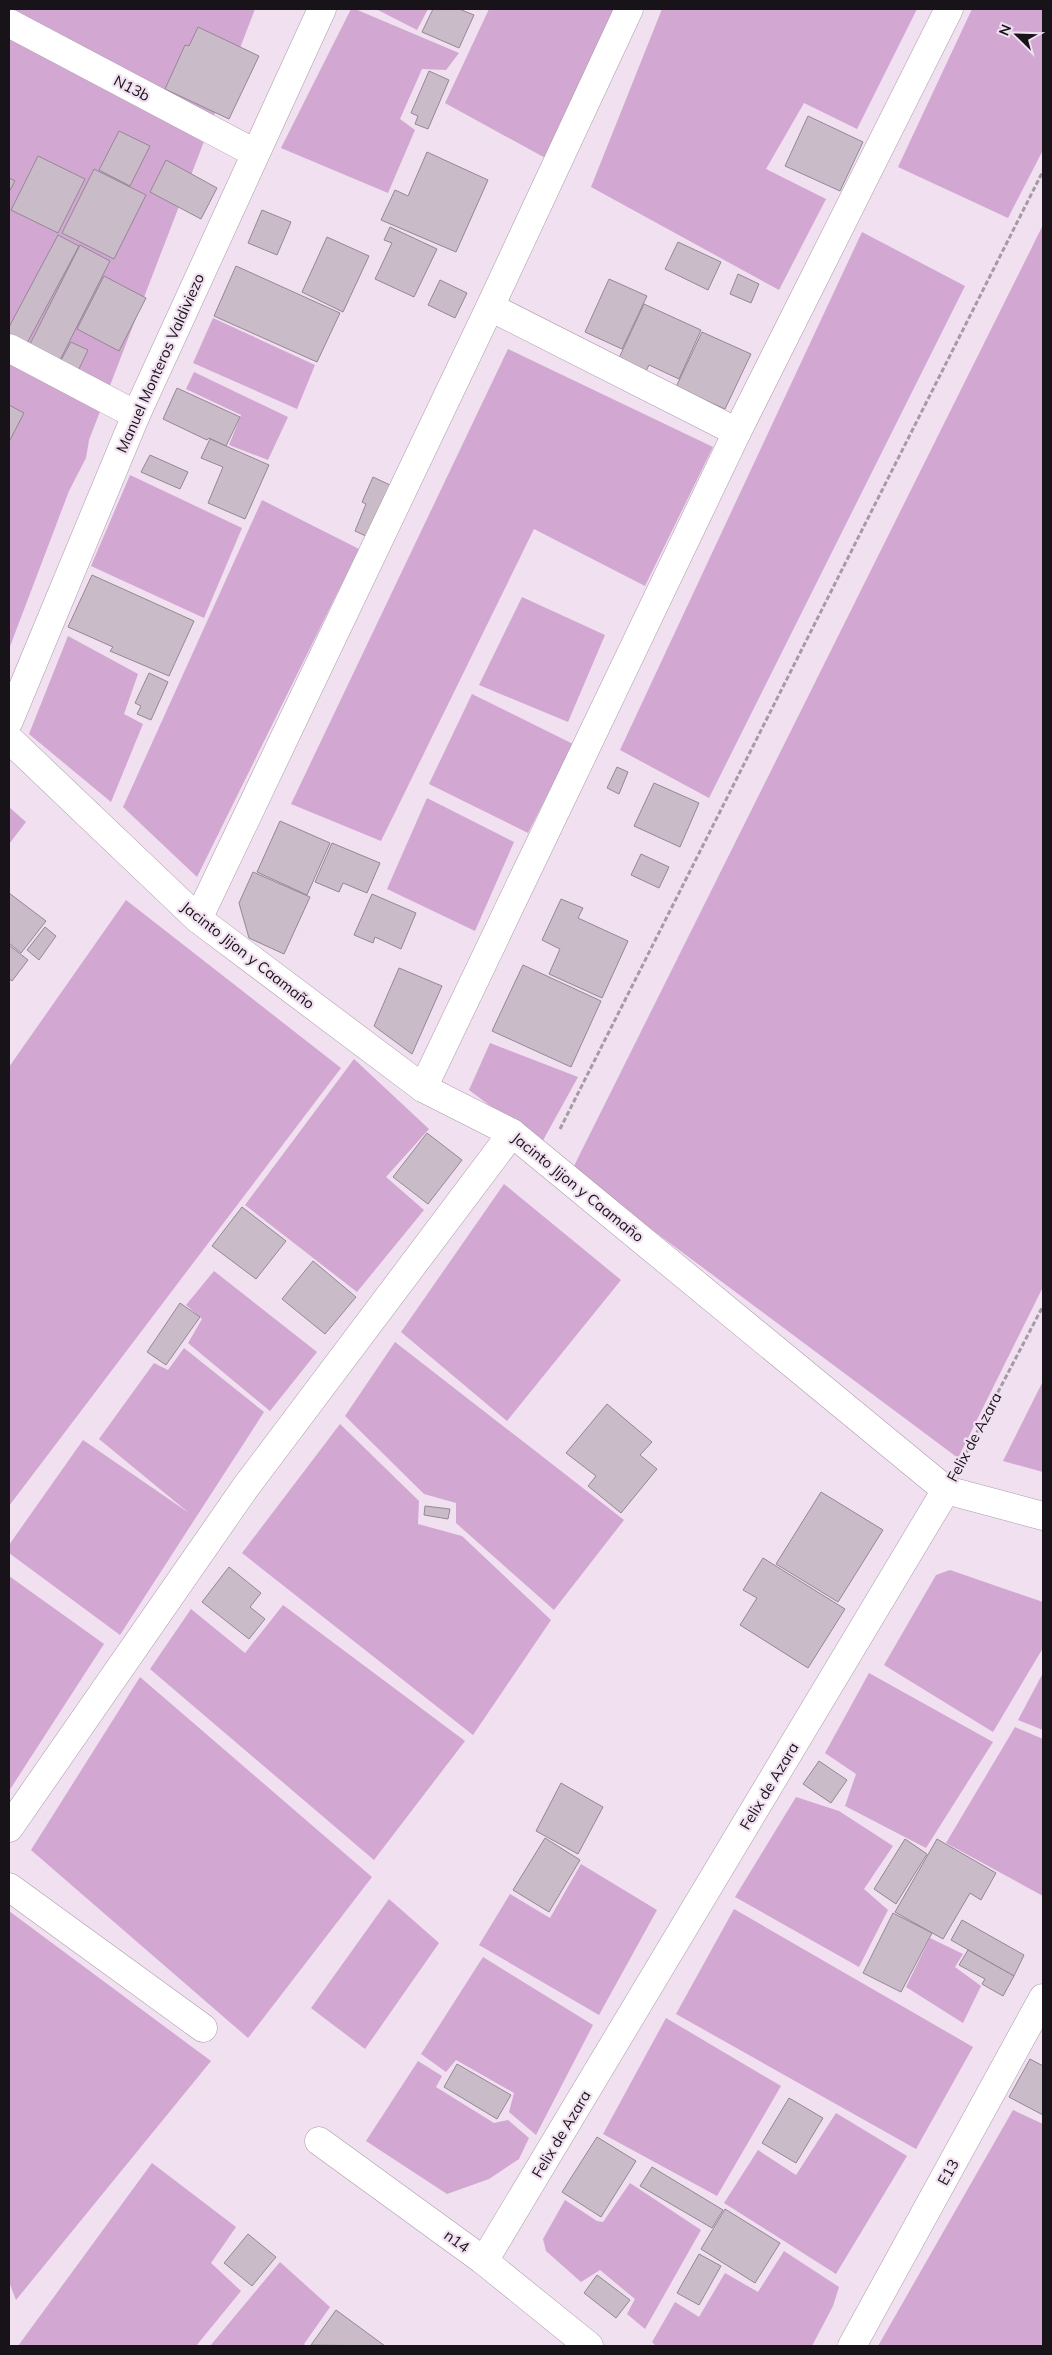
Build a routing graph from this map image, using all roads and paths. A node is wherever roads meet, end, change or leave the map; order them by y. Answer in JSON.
{"nodes":[{"id":1,"x":322,"y":9,"type":"edge"},
{"id":2,"x":629,"y":9,"type":"edge"},
{"id":3,"x":949,"y":9,"type":"edge"},
{"id":4,"x":9,"y":23,"type":"edge"},
{"id":5,"x":254,"y":153,"type":"junction"},
{"id":6,"x":1043,"y":171,"type":"edge"},
{"id":7,"x":490,"y":307,"type":"junction"},
{"id":8,"x":9,"y":348,"type":"edge"},
{"id":9,"x":136,"y":415,"type":"junction"},
{"id":10,"x":737,"y":432,"type":"junction"},
{"id":11,"x":9,"y":721,"type":"edge"},
{"id":12,"x":9,"y":739,"type":"edge"},
{"id":13,"x":198,"y":919,"type":"junction"},
{"id":14,"x":423,"y":1088,"type":"junction"},
{"id":15,"x":512,"y":1133,"type":"junction"},
{"id":16,"x":545,"y":1159,"type":"junction"},
{"id":17,"x":1043,"y":1306,"type":"edge"},
{"id":18,"x":946,"y":1490,"type":"junction"},
{"id":19,"x":1043,"y":1516,"type":"edge"},
{"id":20,"x":9,"y":1828,"type":"edge"},
{"id":21,"x":9,"y":1888,"type":"edge"},
{"id":22,"x":1043,"y":1998,"type":"edge"},
{"id":23,"x":202,"y":2028,"type":"dead end"},
{"id":24,"x":319,"y":2141,"type":"dead end"},
{"id":25,"x":484,"y":2261,"type":"junction"},
{"id":26,"x":589,"y":2346,"type":"edge"},
{"id":27,"x":852,"y":2346,"type":"edge"}],
"edges":[{"from":1,"to":5,"type":"street","name":"Manuel Monteros Valdiviezo"},
{"from":2,"to":7,"type":"street"},
{"from":3,"to":10,"type":"street"},
{"from":4,"to":5,"type":"street","name":"N13b"},
{"from":5,"to":9,"type":"street","name":"Manuel Monteros Valdiviezo"},
{"from":6,"to":16,"type":"path"},
{"from":7,"to":10,"type":"street"},
{"from":7,"to":13,"type":"street"},
{"from":8,"to":9,"type":"street"},
{"from":9,"to":11,"type":"street","name":"Manuel Monteros Valdiviezo"},
{"from":10,"to":14,"type":"street"},
{"from":12,"to":13,"type":"street","name":"Jacinto Jijon y Caamaño"},
{"from":13,"to":14,"type":"street","name":"Jacinto Jijon y Caamaño"},
{"from":14,"to":15,"type":"street","name":"Jacinto Jijon y Caamaño"},
{"from":15,"to":16,"type":"street","name":"Jacinto Jijon y Caamaño"},
{"from":15,"to":20,"type":"street"},
{"from":16,"to":18,"type":"street","name":"Jacinto Jijon y Caamaño"},
{"from":17,"to":18,"type":"path","name":"Felix de Azara"},
{"from":18,"to":19,"type":"street","name":"Jacinto Jijon y Caamaño"},
{"from":18,"to":25,"type":"street","name":"Felix de Azara"},
{"from":21,"to":23,"type":"street"},
{"from":22,"to":27,"type":"street","name":"E13"},
{"from":24,"to":25,"type":"street","name":"n14"},
{"from":25,"to":26,"type":"street","name":"n14"}]}
